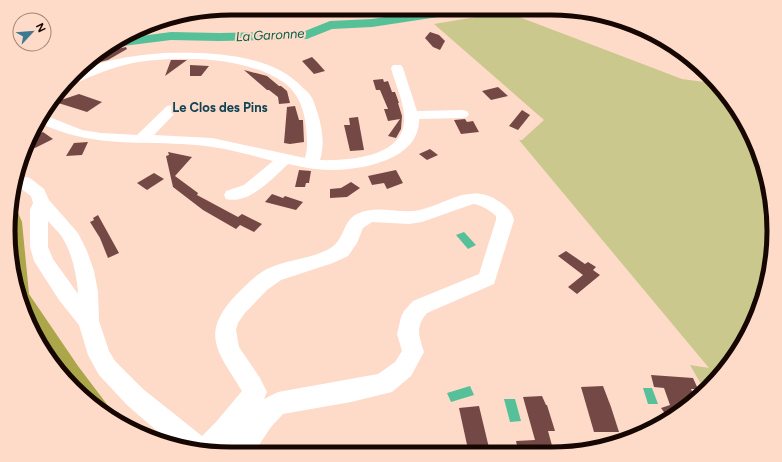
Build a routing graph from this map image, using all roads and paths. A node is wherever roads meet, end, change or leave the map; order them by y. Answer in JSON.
{"nodes":[{"id":1,"x":397,"y":68,"type":"dead end"},
{"id":2,"x":80,"y":77,"type":"edge"},
{"id":3,"x":172,"y":109,"type":"dead end"},
{"id":4,"x":462,"y":114,"type":"dead end"},
{"id":5,"x":413,"y":115,"type":"junction"},
{"id":6,"x":46,"y":120,"type":"edge"},
{"id":7,"x":140,"y":140,"type":"junction"},
{"id":8,"x":286,"y":158,"type":"junction"},
{"id":9,"x":311,"y":163,"type":"junction"},
{"id":10,"x":21,"y":181,"type":"edge"},
{"id":11,"x":232,"y":195,"type":"dead end"},
{"id":12,"x":42,"y":203,"type":"junction"},
{"id":13,"x":88,"y":321,"type":"junction"},
{"id":14,"x":264,"y":399,"type":"junction"},
{"id":15,"x":192,"y":444,"type":"edge"},
{"id":16,"x":209,"y":446,"type":"edge"},
{"id":17,"x":244,"y":447,"type":"edge"}],
"edges":[{"from":1,"to":5,"type":"street"},
{"from":2,"to":9,"type":"street"},
{"from":3,"to":7,"type":"street"},
{"from":4,"to":5,"type":"street"},
{"from":5,"to":9,"type":"street"},
{"from":6,"to":7,"type":"street"},
{"from":7,"to":8,"type":"street"},
{"from":8,"to":9,"type":"street"},
{"from":8,"to":11,"type":"street"},
{"from":10,"to":12,"type":"street"},
{"from":12,"to":13,"type":"street"},
{"from":12,"to":13,"type":"street"},
{"from":13,"to":15,"type":"street"},
{"from":14,"to":14,"type":"street"},
{"from":14,"to":16,"type":"street"},
{"from":14,"to":17,"type":"street"}]}
